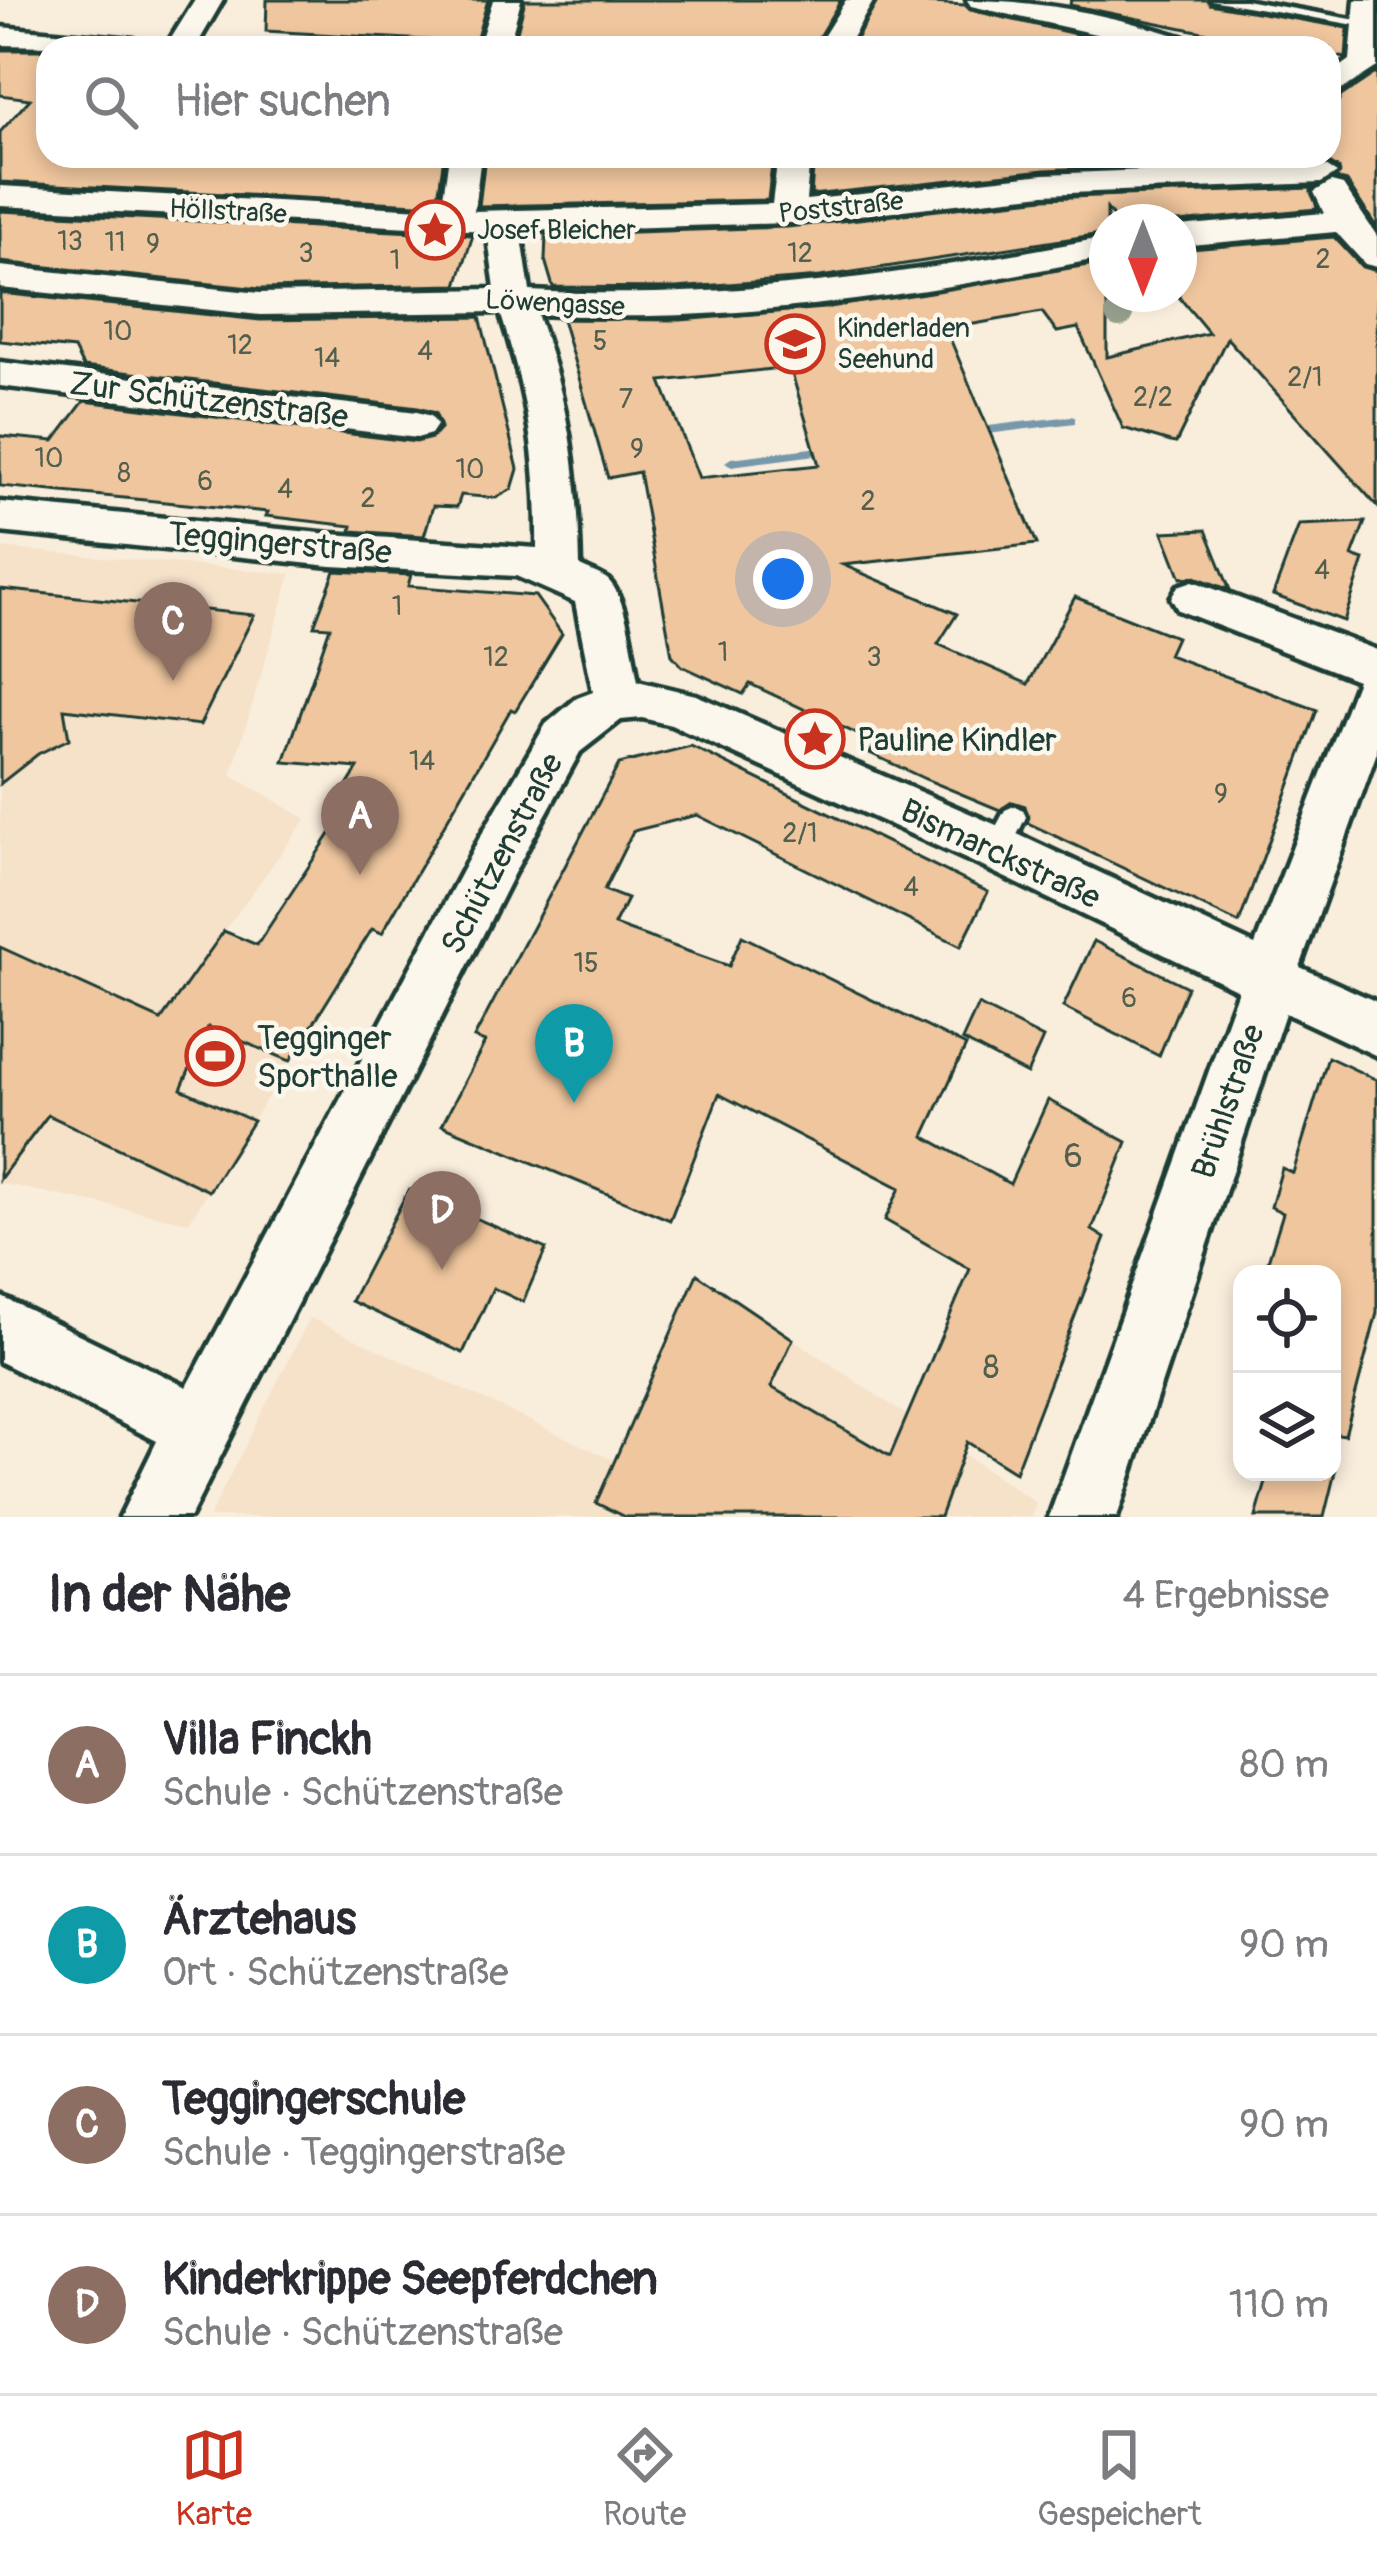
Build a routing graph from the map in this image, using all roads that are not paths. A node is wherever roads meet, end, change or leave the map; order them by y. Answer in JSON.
{"nodes":[{"id":1,"x":209,"y":0,"type":"edge"},
{"id":2,"x":507,"y":0,"type":"edge"},
{"id":3,"x":860,"y":0,"type":"edge"},
{"id":4,"x":982,"y":0,"type":"edge"},
{"id":5,"x":1218,"y":0,"type":"edge"},
{"id":6,"x":1046,"y":6,"type":"edge"},
{"id":7,"x":1368,"y":11,"type":"edge"},
{"id":8,"x":2,"y":19,"type":"edge"},
{"id":9,"x":79,"y":36,"type":"edge"},
{"id":10,"x":187,"y":36,"type":"edge"},
{"id":11,"x":496,"y":36,"type":"edge"},
{"id":12,"x":838,"y":36,"type":"edge"},
{"id":13,"x":1149,"y":36,"type":"edge"},
{"id":14,"x":1341,"y":64,"type":"edge"},
{"id":15,"x":1371,"y":65,"type":"edge"},
{"id":16,"x":1341,"y":82,"type":"edge"},
{"id":17,"x":463,"y":168,"type":"edge"},
{"id":18,"x":793,"y":168,"type":"edge"},
{"id":19,"x":1262,"y":168,"type":"edge"},
{"id":20,"x":1318,"y":168,"type":"edge"},
{"id":21,"x":0,"y":196,"type":"edge"},
{"id":22,"x":788,"y":213,"type":"junction"},
{"id":23,"x":455,"y":221,"type":"junction"},
{"id":24,"x":503,"y":221,"type":"junction"},
{"id":25,"x":1345,"y":221,"type":"junction"},
{"id":26,"x":1197,"y":234,"type":"edge"},
{"id":27,"x":1089,"y":250,"type":"edge"},
{"id":28,"x":1377,"y":257,"type":"edge"},
{"id":29,"x":0,"y":277,"type":"edge"},
{"id":30,"x":514,"y":301,"type":"junction"},
{"id":31,"x":0,"y":374,"type":"edge"},
{"id":32,"x":417,"y":425,"type":"dead end"},
{"id":33,"x":0,"y":517,"type":"edge"},
{"id":34,"x":559,"y":573,"type":"junction"},
{"id":35,"x":1193,"y":598,"type":"dead end"},
{"id":36,"x":1377,"y":669,"type":"edge"},
{"id":37,"x":1377,"y":686,"type":"edge"},
{"id":38,"x":618,"y":701,"type":"junction"},
{"id":39,"x":1269,"y":979,"type":"junction"},
{"id":40,"x":1377,"y":1030,"type":"edge"},
{"id":41,"x":0,"y":1328,"type":"edge"},
{"id":42,"x":200,"y":1428,"type":"junction"},
{"id":43,"x":154,"y":1517,"type":"edge"},
{"id":44,"x":1083,"y":1517,"type":"edge"}],
"edges":[{"from":1,"to":10,"type":"street"},
{"from":2,"to":11,"type":"street"},
{"from":3,"to":12,"type":"street"},
{"from":4,"to":6,"type":"street"},
{"from":5,"to":7,"type":"lane"},
{"from":6,"to":13,"type":"street"},
{"from":7,"to":15,"type":"street"},
{"from":8,"to":9,"type":"street"},
{"from":14,"to":15,"type":"street"},
{"from":15,"to":16,"type":"street"},
{"from":17,"to":23,"type":"street"},
{"from":18,"to":22,"type":"street"},
{"from":19,"to":22,"type":"street","name":"Poststraße"},
{"from":20,"to":25,"type":"street"},
{"from":21,"to":23,"type":"street","name":"Höllstraße"},
{"from":22,"to":24,"type":"street","name":"Poststraße"},
{"from":23,"to":24,"type":"street"},
{"from":24,"to":30,"type":"street"},
{"from":25,"to":26,"type":"street"},
{"from":25,"to":28,"type":"street"},
{"from":27,"to":30,"type":"street","name":"Löwengasse"},
{"from":29,"to":30,"type":"street","name":"Löwengasse"},
{"from":30,"to":34,"type":"street"},
{"from":31,"to":32,"type":"street","name":"Zur Schützenstraße"},
{"from":33,"to":34,"type":"street","name":"Teggingerstraße"},
{"from":34,"to":38,"type":"street"},
{"from":35,"to":36,"type":"street"},
{"from":37,"to":39,"type":"street","name":"Brühlstraße"},
{"from":38,"to":39,"type":"street","name":"Bismarckstraße"},
{"from":38,"to":42,"type":"street","name":"Schützenstraße"},
{"from":39,"to":40,"type":"street","name":"Bismarckstraße"},
{"from":39,"to":44,"type":"street","name":"Brühlstraße"},
{"from":41,"to":42,"type":"street"},
{"from":42,"to":43,"type":"street","name":"Schützenstraße"}]}
